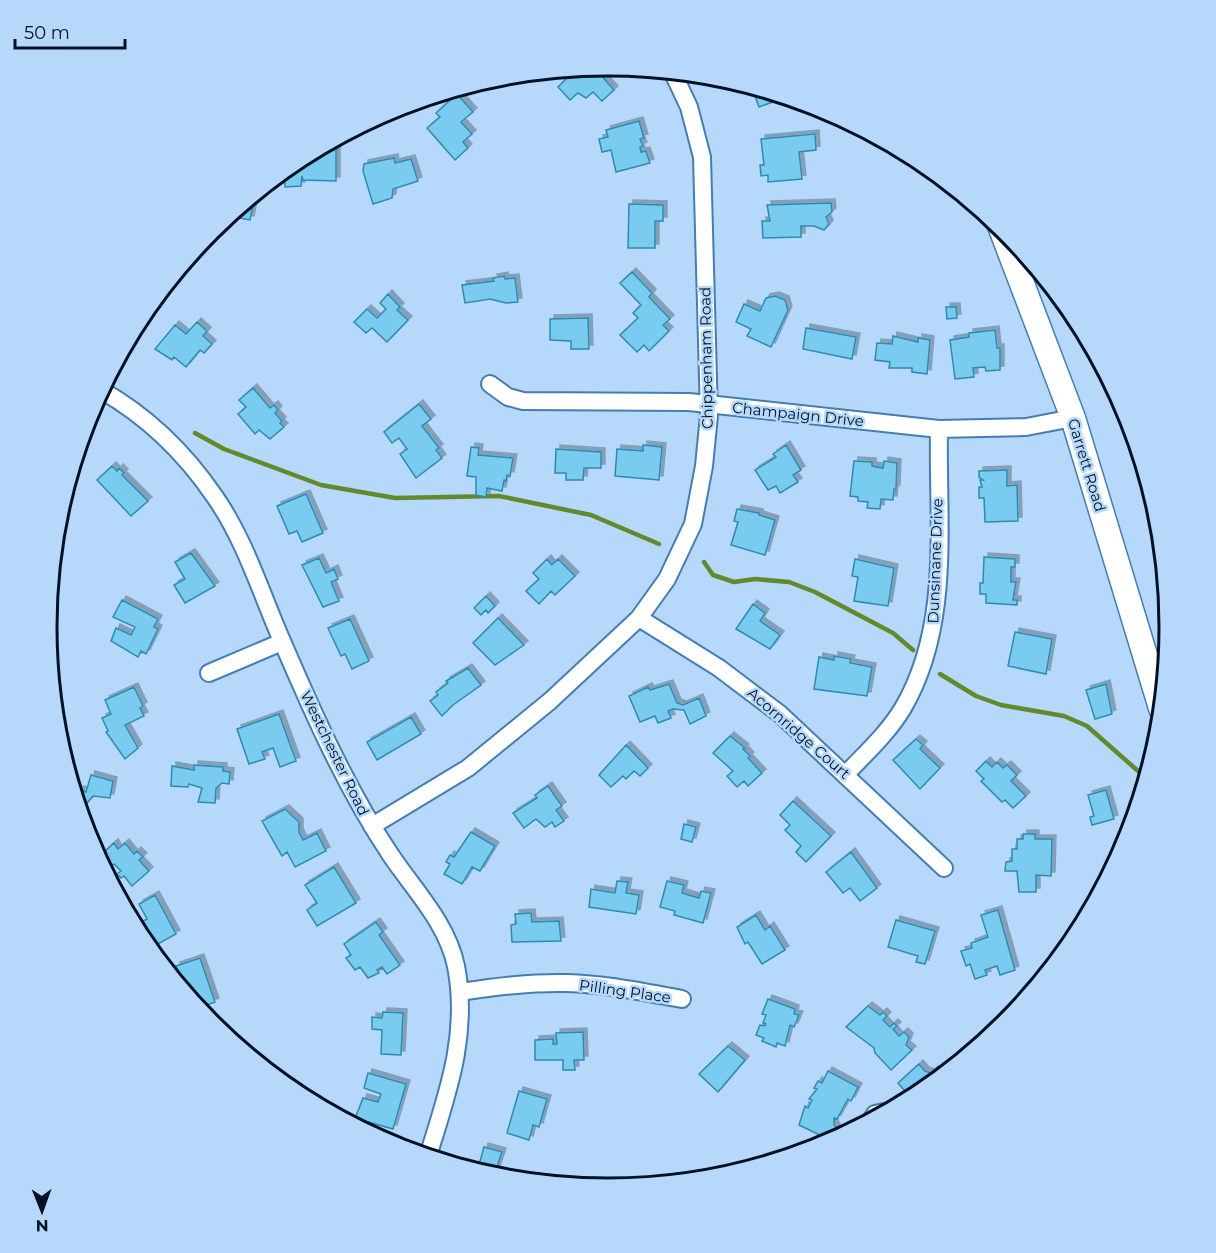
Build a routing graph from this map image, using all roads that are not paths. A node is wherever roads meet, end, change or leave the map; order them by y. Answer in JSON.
{"nodes":[{"id":1,"x":676,"y":80,"type":"edge"},
{"id":2,"x":1009,"y":248,"type":"edge"},
{"id":3,"x":490,"y":384,"type":"dead end"},
{"id":4,"x":108,"y":396,"type":"edge"},
{"id":5,"x":709,"y":404,"type":"junction"},
{"id":6,"x":1073,"y":418,"type":"junction"},
{"id":7,"x":939,"y":429,"type":"junction"},
{"id":8,"x":639,"y":618,"type":"junction"},
{"id":9,"x":282,"y":642,"type":"junction"},
{"id":10,"x":209,"y":674,"type":"dead end"},
{"id":11,"x":1155,"y":689,"type":"edge"},
{"id":12,"x":846,"y":774,"type":"junction"},
{"id":13,"x":372,"y":826,"type":"junction"},
{"id":14,"x":944,"y":868,"type":"dead end"},
{"id":15,"x":460,"y":992,"type":"junction"},
{"id":16,"x":682,"y":999,"type":"dead end"},
{"id":17,"x":431,"y":1148,"type":"edge"}],
"edges":[{"from":1,"to":5,"type":"street","name":"Chippenham Road"},
{"from":2,"to":6,"type":"street","name":"Garrett Road"},
{"from":3,"to":5,"type":"street","name":"Champaign Drive"},
{"from":4,"to":9,"type":"street","name":"Westchester Road"},
{"from":5,"to":7,"type":"street","name":"Champaign Drive"},
{"from":5,"to":8,"type":"street","name":"Chippenham Road"},
{"from":6,"to":7,"type":"street","name":"Champaign Drive"},
{"from":6,"to":11,"type":"street","name":"Garrett Road"},
{"from":7,"to":12,"type":"street","name":"Dunsinane Drive"},
{"from":8,"to":12,"type":"street","name":"Acornridge Court"},
{"from":8,"to":13,"type":"street","name":"Chippenham Road"},
{"from":9,"to":10,"type":"street"},
{"from":9,"to":13,"type":"street","name":"Westchester Road"},
{"from":12,"to":14,"type":"street","name":"Acornridge Court"},
{"from":13,"to":15,"type":"street","name":"Westchester Road"},
{"from":15,"to":16,"type":"street","name":"Pilling Place"},
{"from":15,"to":17,"type":"street","name":"Westchester Road"}]}
